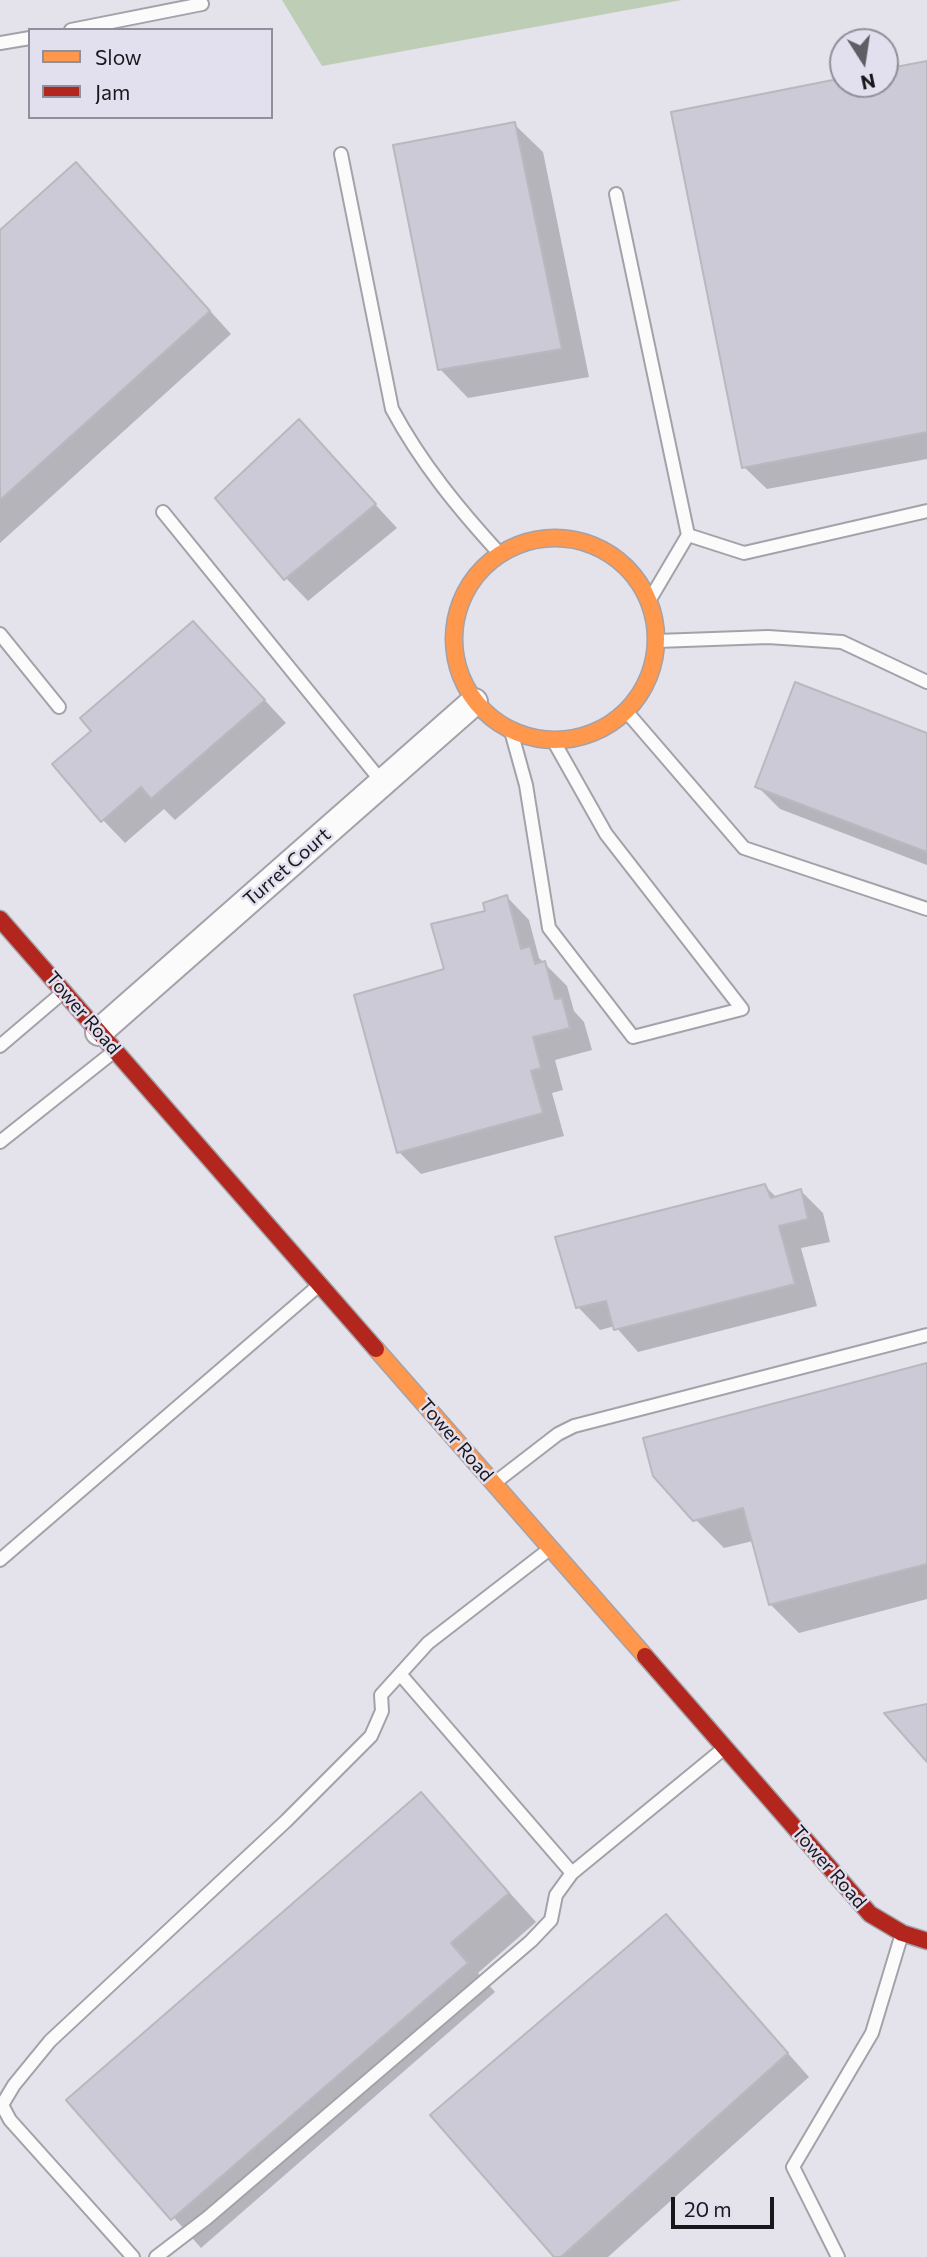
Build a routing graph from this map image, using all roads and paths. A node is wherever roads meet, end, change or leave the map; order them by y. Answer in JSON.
{"nodes":[{"id":1,"x":202,"y":4,"type":"dead end"},
{"id":2,"x":81,"y":28,"type":"edge"},
{"id":3,"x":28,"y":38,"type":"edge"},
{"id":4,"x":0,"y":43,"type":"edge"},
{"id":5,"x":341,"y":154,"type":"dead end"},
{"id":6,"x":616,"y":194,"type":"dead end"},
{"id":7,"x":927,"y":511,"type":"edge"},
{"id":8,"x":163,"y":512,"type":"dead end"},
{"id":9,"x":688,"y":535,"type":"junction"},
{"id":10,"x":499,"y":553,"type":"junction"},
{"id":11,"x":649,"y":601,"type":"junction"},
{"id":12,"x":0,"y":634,"type":"edge"},
{"id":13,"x":657,"y":641,"type":"junction"},
{"id":14,"x":927,"y":681,"type":"edge"},
{"id":15,"x":474,"y":702,"type":"junction"},
{"id":16,"x":59,"y":707,"type":"dead end"},
{"id":17,"x":626,"y":711,"type":"junction"},
{"id":18,"x":511,"y":731,"type":"junction"},
{"id":19,"x":553,"y":740,"type":"junction"},
{"id":20,"x":382,"y":782,"type":"junction"},
{"id":21,"x":927,"y":909,"type":"edge"},
{"id":22,"x":0,"y":919,"type":"edge"},
{"id":23,"x":64,"y":991,"type":"junction"},
{"id":24,"x":107,"y":1041,"type":"junction"},
{"id":25,"x":0,"y":1046,"type":"edge"},
{"id":26,"x":0,"y":1142,"type":"edge"},
{"id":27,"x":320,"y":1284,"type":"junction"},
{"id":28,"x":927,"y":1335,"type":"edge"},
{"id":29,"x":494,"y":1483,"type":"junction"},
{"id":30,"x":550,"y":1548,"type":"junction"},
{"id":31,"x":0,"y":1560,"type":"edge"},
{"id":32,"x":400,"y":1674,"type":"junction"},
{"id":33,"x":725,"y":1747,"type":"junction"},
{"id":34,"x":572,"y":1873,"type":"junction"},
{"id":35,"x":902,"y":1933,"type":"junction"},
{"id":36,"x":927,"y":1941,"type":"edge"},
{"id":37,"x":132,"y":2257,"type":"edge"},
{"id":38,"x":156,"y":2257,"type":"edge"},
{"id":39,"x":838,"y":2257,"type":"edge"}],
"edges":[{"from":1,"to":2,"type":"lane"},
{"from":3,"to":4,"type":"lane"},
{"from":5,"to":10,"type":"lane"},
{"from":6,"to":9,"type":"lane"},
{"from":7,"to":9,"type":"lane"},
{"from":8,"to":20,"type":"lane"},
{"from":9,"to":11,"type":"lane"},
{"from":10,"to":11,"type":"street"},
{"from":10,"to":15,"type":"street"},
{"from":11,"to":13,"type":"street"},
{"from":12,"to":16,"type":"lane"},
{"from":13,"to":14,"type":"lane"},
{"from":13,"to":17,"type":"street"},
{"from":15,"to":18,"type":"street"},
{"from":15,"to":20,"type":"street","name":"Turret Court"},
{"from":17,"to":19,"type":"street"},
{"from":17,"to":21,"type":"lane"},
{"from":18,"to":19,"type":"street"},
{"from":18,"to":19,"type":"lane"},
{"from":20,"to":24,"type":"street","name":"Turret Court"},
{"from":22,"to":23,"type":"street","name":"Tower Road"},
{"from":23,"to":24,"type":"street","name":"Tower Road"},
{"from":23,"to":25,"type":"lane"},
{"from":24,"to":26,"type":"lane"},
{"from":24,"to":27,"type":"street","name":"Tower Road"},
{"from":27,"to":29,"type":"street","name":"Tower Road"},
{"from":27,"to":31,"type":"lane"},
{"from":28,"to":29,"type":"lane"},
{"from":29,"to":30,"type":"street","name":"Tower Road"},
{"from":30,"to":32,"type":"lane"},
{"from":30,"to":33,"type":"street","name":"Tower Road"},
{"from":32,"to":34,"type":"lane"},
{"from":32,"to":37,"type":"lane"},
{"from":33,"to":34,"type":"lane"},
{"from":33,"to":35,"type":"street","name":"Tower Road"},
{"from":34,"to":38,"type":"lane"},
{"from":35,"to":36,"type":"street","name":"Tower Road"},
{"from":35,"to":39,"type":"lane"}]}
